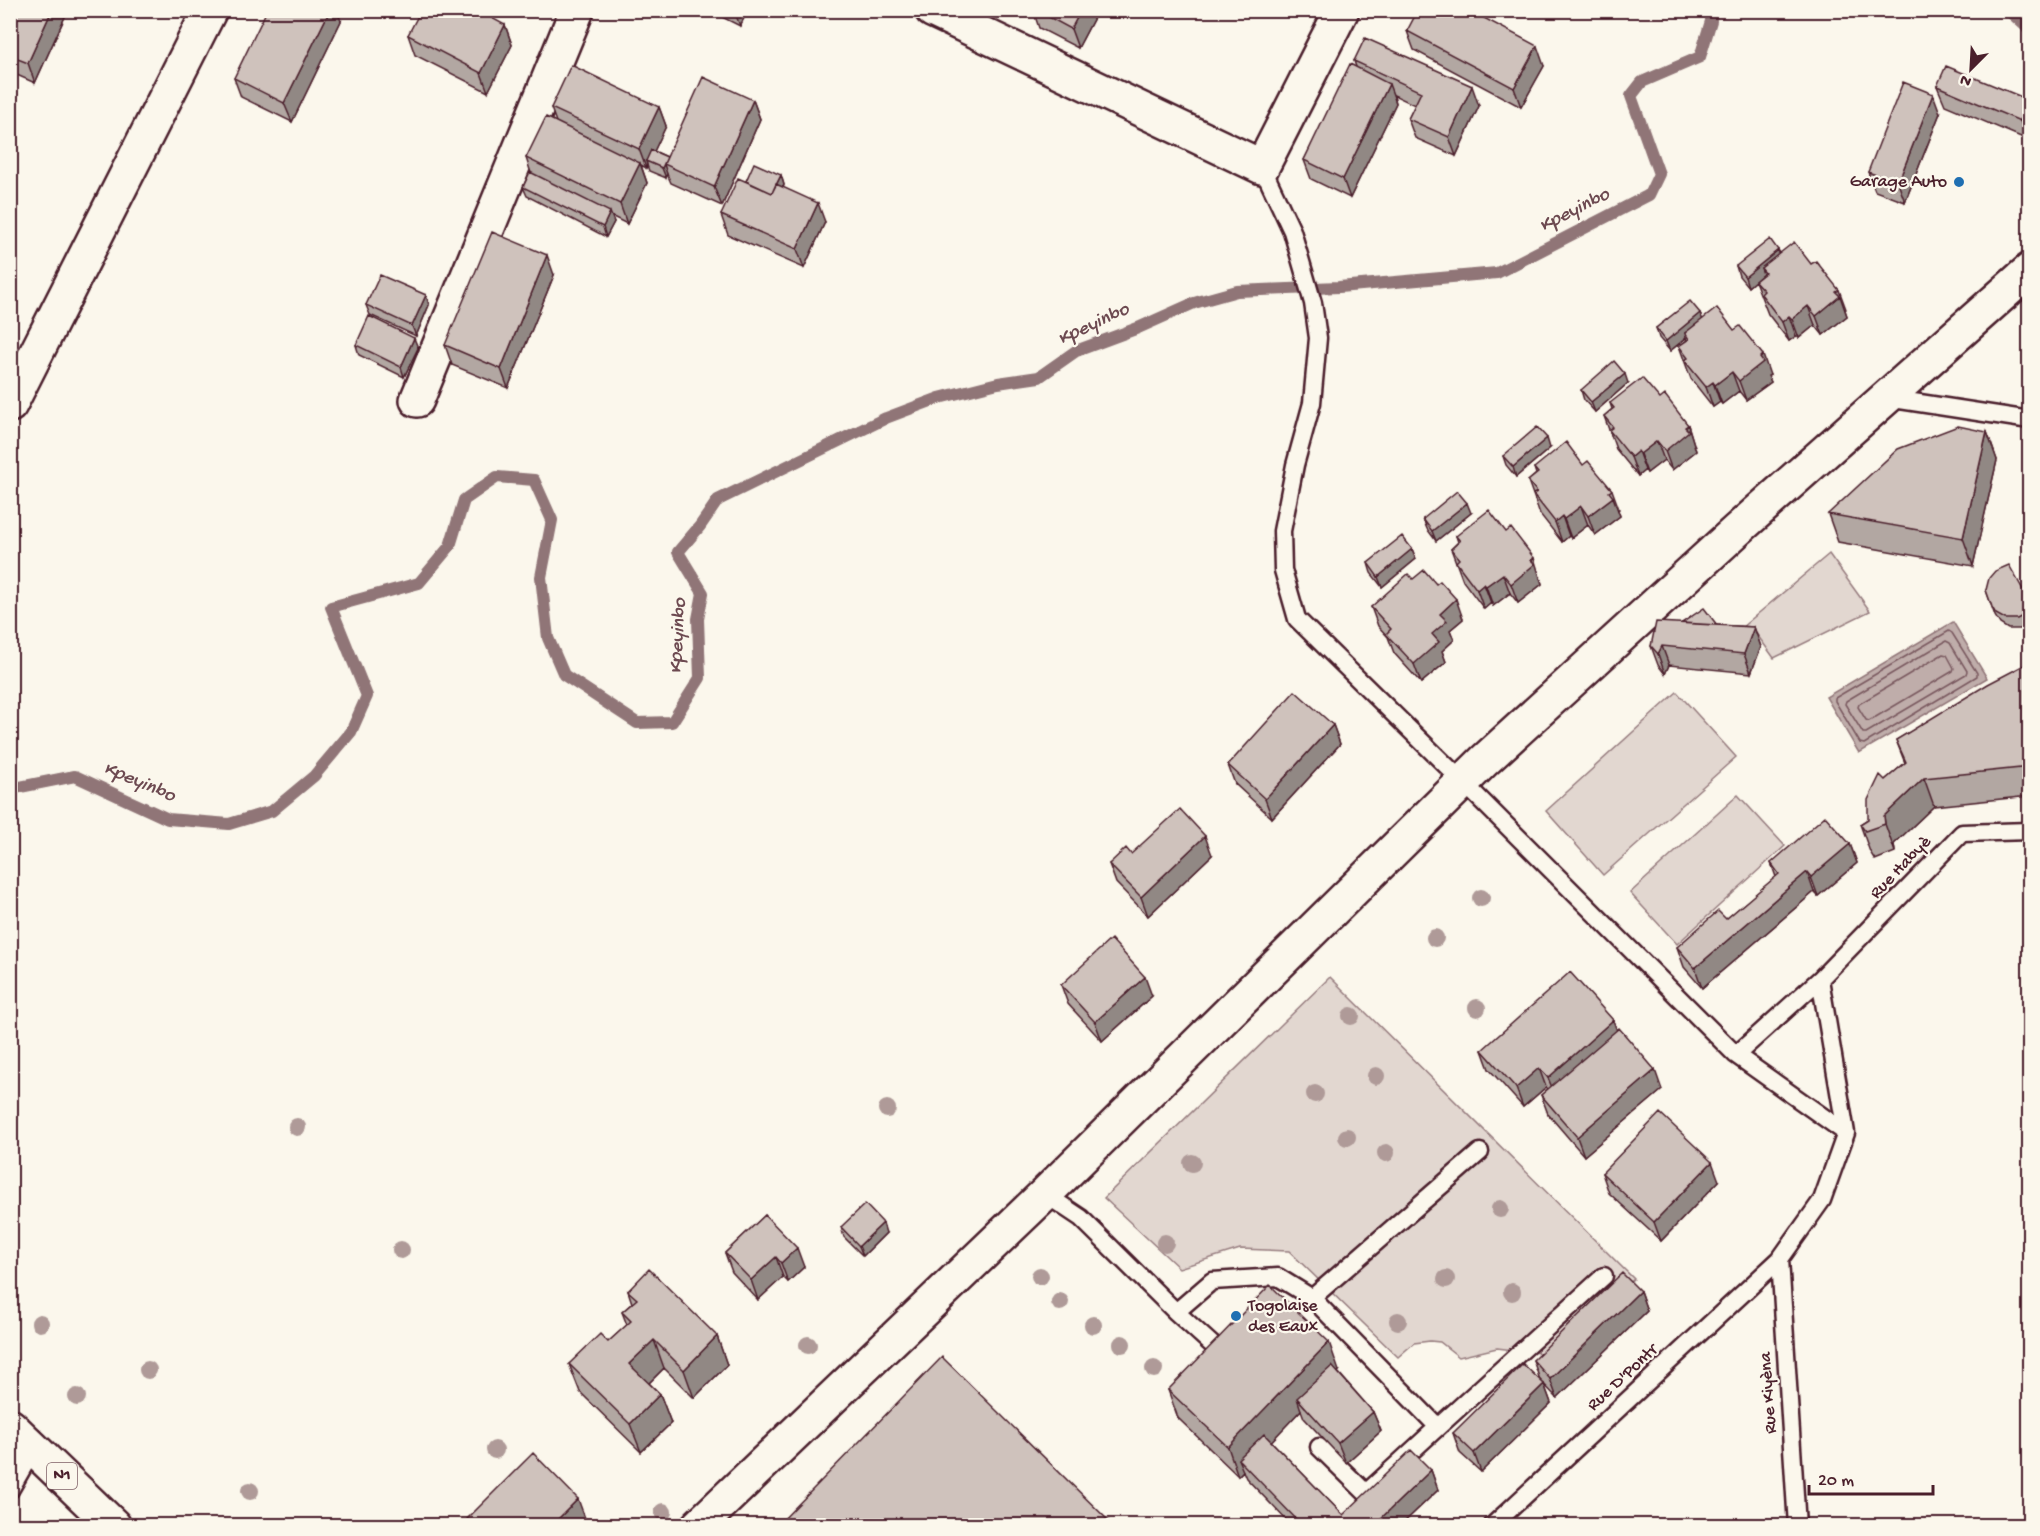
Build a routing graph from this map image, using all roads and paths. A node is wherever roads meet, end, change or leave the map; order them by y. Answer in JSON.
{"nodes":[{"id":1,"x":210,"y":10,"type":"edge"},
{"id":2,"x":577,"y":10,"type":"edge"},
{"id":3,"x":932,"y":10,"type":"edge"},
{"id":4,"x":1342,"y":10,"type":"edge"},
{"id":5,"x":1262,"y":166,"type":"junction"},
{"id":6,"x":2030,"y":270,"type":"edge"},
{"id":7,"x":1886,"y":397,"type":"junction"},
{"id":8,"x":417,"y":400,"type":"dead end"},
{"id":9,"x":10,"y":405,"type":"edge"},
{"id":10,"x":2030,"y":420,"type":"edge"},
{"id":11,"x":1463,"y":782,"type":"junction"},
{"id":12,"x":2030,"y":831,"type":"edge"},
{"id":13,"x":1820,"y":979,"type":"junction"},
{"id":14,"x":1736,"y":1055,"type":"junction"},
{"id":15,"x":1846,"y":1133,"type":"junction"},
{"id":16,"x":1480,"y":1152,"type":"dead end"},
{"id":17,"x":1045,"y":1194,"type":"junction"},
{"id":18,"x":1780,"y":1259,"type":"junction"},
{"id":19,"x":1604,"y":1276,"type":"dead end"},
{"id":20,"x":1312,"y":1298,"type":"junction"},
{"id":21,"x":1176,"y":1312,"type":"junction"},
{"id":22,"x":1229,"y":1360,"type":"edge"},
{"id":23,"x":10,"y":1426,"type":"edge"},
{"id":24,"x":1438,"y":1427,"type":"junction"},
{"id":25,"x":1319,"y":1447,"type":"dead end"},
{"id":26,"x":34,"y":1448,"type":"junction"},
{"id":27,"x":10,"y":1490,"type":"edge"},
{"id":28,"x":114,"y":1526,"type":"edge"},
{"id":29,"x":698,"y":1526,"type":"edge"},
{"id":30,"x":1492,"y":1526,"type":"edge"},
{"id":31,"x":1797,"y":1526,"type":"edge"}],
"edges":[{"from":1,"to":9,"type":"main road"},
{"from":2,"to":8,"type":"main road"},
{"from":3,"to":5,"type":"main road"},
{"from":4,"to":5,"type":"main road"},
{"from":5,"to":11,"type":"lane"},
{"from":6,"to":7,"type":"main road"},
{"from":7,"to":10,"type":"lane"},
{"from":7,"to":11,"type":"main road"},
{"from":11,"to":14,"type":"lane"},
{"from":11,"to":17,"type":"main road"},
{"from":12,"to":13,"type":"lane","name":"Rue Habyè"},
{"from":13,"to":14,"type":"lane","name":"Rue Habyè"},
{"from":13,"to":15,"type":"lane"},
{"from":14,"to":15,"type":"lane"},
{"from":15,"to":18,"type":"lane","name":"Rue D'Pontr"},
{"from":16,"to":20,"type":"lane"},
{"from":17,"to":21,"type":"lane"},
{"from":17,"to":29,"type":"main road"},
{"from":18,"to":30,"type":"lane","name":"Rue D'Pontr"},
{"from":18,"to":31,"type":"lane","name":"Rue Kiyèna"},
{"from":19,"to":24,"type":"lane"},
{"from":20,"to":21,"type":"lane"},
{"from":20,"to":24,"type":"lane"},
{"from":21,"to":22,"type":"lane"},
{"from":23,"to":26,"type":"main road","number":"N1"},
{"from":24,"to":25,"type":"lane"},
{"from":26,"to":27,"type":"lane"},
{"from":26,"to":28,"type":"main road","number":"N1"}]}
